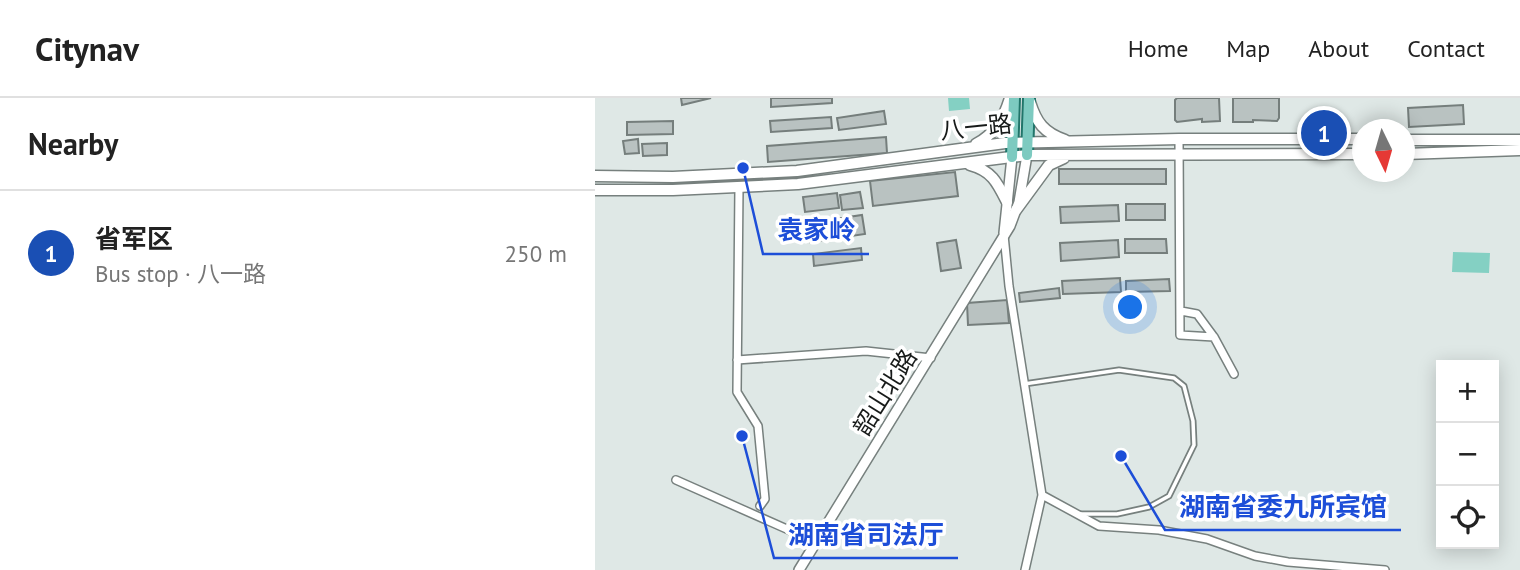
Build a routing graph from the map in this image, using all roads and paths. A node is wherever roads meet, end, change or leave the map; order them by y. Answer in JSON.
{"nodes":[{"id":1,"x":1012,"y":98,"type":"edge"},
{"id":2,"x":1029,"y":98,"type":"edge"},
{"id":3,"x":1179,"y":139,"type":"junction"},
{"id":4,"x":1352,"y":139,"type":"edge"},
{"id":5,"x":1415,"y":140,"type":"edge"},
{"id":6,"x":1520,"y":141,"type":"edge"},
{"id":7,"x":1075,"y":143,"type":"junction"},
{"id":8,"x":1013,"y":144,"type":"junction"},
{"id":9,"x":965,"y":148,"type":"junction"},
{"id":10,"x":1028,"y":149,"type":"junction"},
{"id":11,"x":1520,"y":150,"type":"edge"},
{"id":12,"x":1415,"y":154,"type":"edge"},
{"id":13,"x":1352,"y":155,"type":"edge"},
{"id":14,"x":1068,"y":156,"type":"junction"},
{"id":15,"x":1012,"y":157,"type":"junction"},
{"id":16,"x":1180,"y":157,"type":"junction"},
{"id":17,"x":966,"y":164,"type":"junction"},
{"id":18,"x":595,"y":176,"type":"edge"},
{"id":19,"x":739,"y":187,"type":"junction"},
{"id":20,"x":595,"y":190,"type":"edge"},
{"id":21,"x":1007,"y":202,"type":"junction"},
{"id":22,"x":1016,"y":210,"type":"junction"},
{"id":23,"x":1004,"y":235,"type":"junction"},
{"id":24,"x":1181,"y":312,"type":"junction"},
{"id":25,"x":1214,"y":337,"type":"junction"},
{"id":26,"x":931,"y":358,"type":"junction"},
{"id":27,"x":737,"y":360,"type":"junction"},
{"id":28,"x":1234,"y":374,"type":"dead end"},
{"id":29,"x":1024,"y":384,"type":"junction"},
{"id":30,"x":676,"y":480,"type":"dead end"},
{"id":31,"x":1042,"y":495,"type":"junction"},
{"id":32,"x":760,"y":506,"type":"dead end"},
{"id":33,"x":1075,"y":514,"type":"junction"},
{"id":34,"x":816,"y":542,"type":"junction"},
{"id":35,"x":1307,"y":567,"type":"edge"},
{"id":36,"x":799,"y":570,"type":"edge"},
{"id":37,"x":1025,"y":570,"type":"edge"},
{"id":38,"x":1385,"y":570,"type":"edge"}],
"edges":[{"from":1,"to":8,"type":"main road","name":"韶山北路"},
{"from":1,"to":9,"type":"main road"},
{"from":2,"to":7,"type":"main road"},
{"from":2,"to":10,"type":"main road","name":"韶山北路"},
{"from":3,"to":4,"type":"main road","name":"八一路"},
{"from":3,"to":7,"type":"main road","name":"八一路"},
{"from":3,"to":16,"type":"street"},
{"from":5,"to":6,"type":"main road"},
{"from":7,"to":10,"type":"main road","name":"八一路"},
{"from":8,"to":9,"type":"main road","name":"八一路"},
{"from":8,"to":10,"type":"main road","name":"八一路"},
{"from":8,"to":15,"type":"main road","name":"韶山北路"},
{"from":9,"to":18,"type":"main road","name":"八一路"},
{"from":10,"to":14,"type":"main road","name":"八一路"},
{"from":10,"to":15,"type":"main road","name":"八一路"},
{"from":10,"to":22,"type":"street","name":"韶山北路"},
{"from":11,"to":12,"type":"main road"},
{"from":13,"to":16,"type":"main road","name":"八一路"},
{"from":14,"to":16,"type":"main road","name":"八一路"},
{"from":14,"to":22,"type":"main road"},
{"from":15,"to":17,"type":"main road","name":"八一路"},
{"from":15,"to":21,"type":"street","name":"韶山北路"},
{"from":16,"to":24,"type":"street"},
{"from":17,"to":19,"type":"main road","name":"八一路"},
{"from":17,"to":21,"type":"main road"},
{"from":19,"to":20,"type":"main road","name":"八一路"},
{"from":19,"to":27,"type":"street"},
{"from":21,"to":23,"type":"street","name":"韶山北路"},
{"from":22,"to":23,"type":"street","name":"韶山北路"},
{"from":23,"to":26,"type":"street","name":"韶山北路"},
{"from":23,"to":29,"type":"street"},
{"from":24,"to":25,"type":"street"},
{"from":24,"to":25,"type":"street"},
{"from":25,"to":28,"type":"street"},
{"from":26,"to":27,"type":"street"},
{"from":26,"to":34,"type":"street","name":"韶山北路"},
{"from":27,"to":32,"type":"street"},
{"from":29,"to":31,"type":"street"},
{"from":29,"to":33,"type":"lane"},
{"from":30,"to":34,"type":"street"},
{"from":31,"to":33,"type":"street"},
{"from":31,"to":37,"type":"street"},
{"from":33,"to":35,"type":"street"},
{"from":34,"to":36,"type":"street","name":"韶山北路"},
{"from":35,"to":38,"type":"street"}]}
